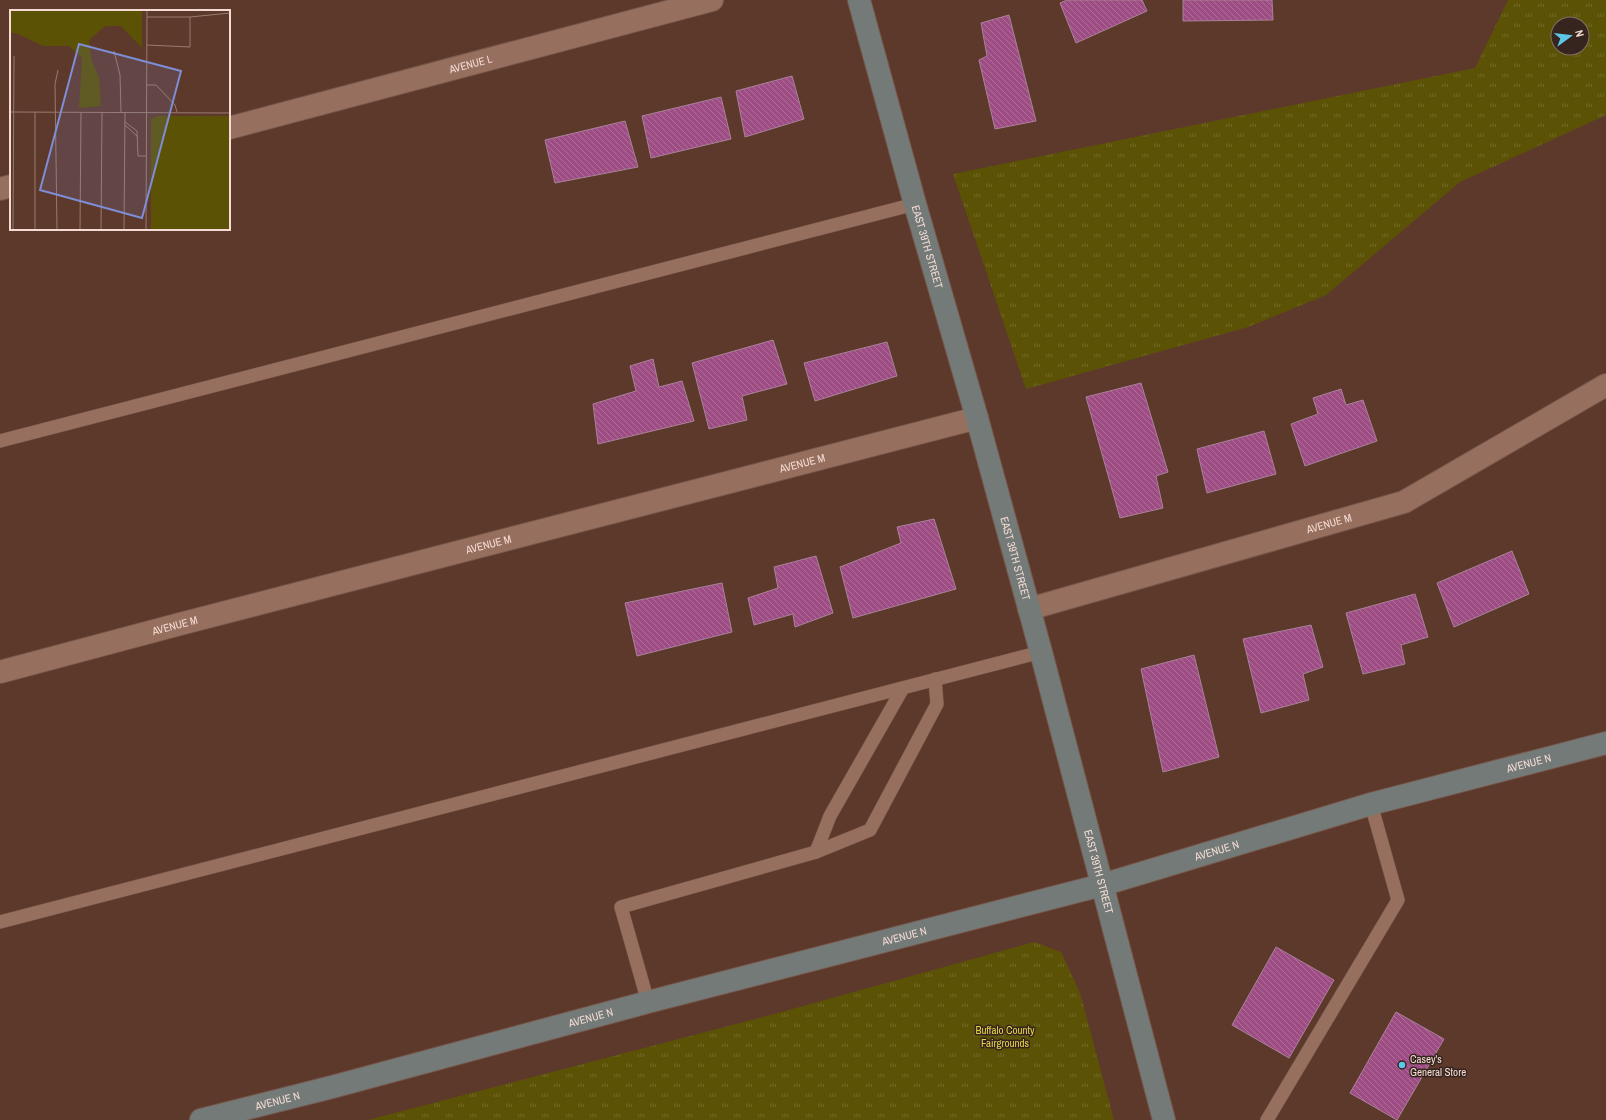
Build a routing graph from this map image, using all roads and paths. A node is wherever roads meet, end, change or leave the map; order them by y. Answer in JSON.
{"nodes":[{"id":1,"x":712,"y":0,"type":"edge"},
{"id":2,"x":860,"y":0,"type":"edge"},
{"id":3,"x":230,"y":128,"type":"edge"},
{"id":4,"x":10,"y":186,"type":"edge"},
{"id":5,"x":0,"y":189,"type":"edge"},
{"id":6,"x":914,"y":204,"type":"junction"},
{"id":7,"x":1606,"y":385,"type":"edge"},
{"id":8,"x":977,"y":418,"type":"junction"},
{"id":9,"x":0,"y":441,"type":"edge"},
{"id":10,"x":1029,"y":610,"type":"junction"},
{"id":11,"x":1041,"y":652,"type":"junction"},
{"id":12,"x":0,"y":672,"type":"edge"},
{"id":13,"x":935,"y":679,"type":"junction"},
{"id":14,"x":903,"y":688,"type":"junction"},
{"id":15,"x":1606,"y":743,"type":"edge"},
{"id":16,"x":1371,"y":804,"type":"junction"},
{"id":17,"x":816,"y":852,"type":"junction"},
{"id":18,"x":1102,"y":885,"type":"junction"},
{"id":19,"x":0,"y":922,"type":"edge"},
{"id":20,"x":648,"y":1002,"type":"junction"},
{"id":21,"x":201,"y":1120,"type":"edge"},
{"id":22,"x":1164,"y":1120,"type":"edge"},
{"id":23,"x":1267,"y":1120,"type":"edge"}],
"edges":[{"from":1,"to":3,"type":"street","name":"AVENUE L"},
{"from":2,"to":6,"type":"main road","name":"EAST 39TH STREET"},
{"from":4,"to":5,"type":"street"},
{"from":6,"to":8,"type":"main road","name":"EAST 39TH STREET"},
{"from":6,"to":9,"type":"lane"},
{"from":7,"to":10,"type":"street","name":"AVENUE M"},
{"from":8,"to":10,"type":"main road","name":"EAST 39TH STREET"},
{"from":8,"to":12,"type":"street","name":"AVENUE M"},
{"from":10,"to":11,"type":"main road","name":"EAST 39TH STREET"},
{"from":11,"to":13,"type":"lane"},
{"from":11,"to":18,"type":"main road","name":"EAST 39TH STREET"},
{"from":13,"to":14,"type":"lane"},
{"from":13,"to":17,"type":"lane"},
{"from":14,"to":17,"type":"lane"},
{"from":14,"to":19,"type":"lane"},
{"from":15,"to":16,"type":"main road","name":"AVENUE N"},
{"from":16,"to":18,"type":"main road","name":"AVENUE N"},
{"from":16,"to":23,"type":"lane"},
{"from":17,"to":20,"type":"lane"},
{"from":18,"to":20,"type":"main road","name":"AVENUE N"},
{"from":18,"to":22,"type":"main road","name":"EAST 39TH STREET"},
{"from":20,"to":21,"type":"main road","name":"AVENUE N"}]}
